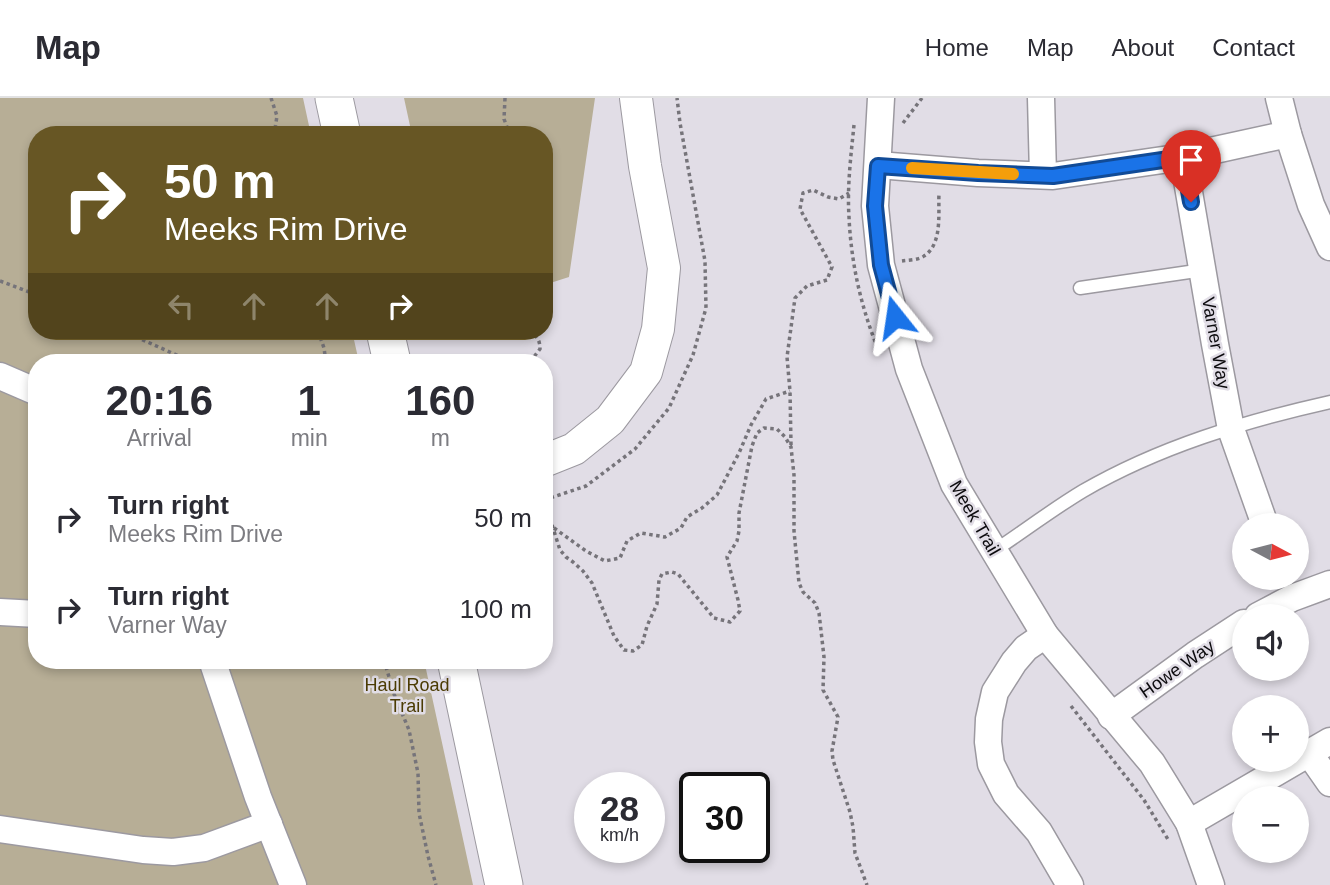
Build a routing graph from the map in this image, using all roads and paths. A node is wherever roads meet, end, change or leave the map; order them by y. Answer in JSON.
{"nodes":[{"id":1,"x":271,"y":98,"type":"edge"},
{"id":2,"x":334,"y":98,"type":"edge"},
{"id":3,"x":505,"y":98,"type":"edge"},
{"id":4,"x":636,"y":98,"type":"edge"},
{"id":5,"x":881,"y":98,"type":"edge"},
{"id":6,"x":1041,"y":98,"type":"edge"},
{"id":7,"x":1279,"y":98,"type":"edge"},
{"id":8,"x":275,"y":126,"type":"edge"},
{"id":9,"x":340,"y":126,"type":"edge"},
{"id":10,"x":507,"y":126,"type":"edge"},
{"id":11,"x":1288,"y":134,"type":"junction"},
{"id":12,"x":1183,"y":157,"type":"junction"},
{"id":13,"x":878,"y":166,"type":"junction"},
{"id":14,"x":938,"y":170,"type":"junction"},
{"id":15,"x":1043,"y":175,"type":"junction"},
{"id":16,"x":850,"y":193,"type":"dead end"},
{"id":17,"x":1330,"y":247,"type":"edge"},
{"id":18,"x":881,"y":265,"type":"junction"},
{"id":19,"x":1203,"y":270,"type":"junction"},
{"id":20,"x":0,"y":282,"type":"edge"},
{"id":21,"x":1080,"y":288,"type":"dead end"},
{"id":22,"x":28,"y":292,"type":"edge"},
{"id":23,"x":143,"y":340,"type":"edge"},
{"id":24,"x":174,"y":354,"type":"edge"},
{"id":25,"x":0,"y":376,"type":"edge"},
{"id":26,"x":28,"y":388,"type":"edge"},
{"id":27,"x":790,"y":391,"type":"junction"},
{"id":28,"x":1330,"y":402,"type":"edge"},
{"id":29,"x":1231,"y":429,"type":"junction"},
{"id":30,"x":791,"y":447,"type":"junction"},
{"id":31,"x":553,"y":457,"type":"edge"},
{"id":32,"x":1261,"y":513,"type":"edge"},
{"id":33,"x":554,"y":528,"type":"joint"},
{"id":34,"x":994,"y":551,"type":"junction"},
{"id":35,"x":1330,"y":584,"type":"edge"},
{"id":36,"x":1309,"y":586,"type":"edge"},
{"id":37,"x":1287,"y":590,"type":"edge"},
{"id":38,"x":1271,"y":604,"type":"edge"},
{"id":39,"x":0,"y":612,"type":"edge"},
{"id":40,"x":28,"y":614,"type":"edge"},
{"id":41,"x":1232,"y":631,"type":"edge"},
{"id":42,"x":1045,"y":635,"type":"junction"},
{"id":43,"x":215,"y":669,"type":"edge"},
{"id":44,"x":387,"y":669,"type":"edge"},
{"id":45,"x":458,"y":669,"type":"edge"},
{"id":46,"x":1111,"y":716,"type":"junction"},
{"id":47,"x":1320,"y":747,"type":"edge"},
{"id":48,"x":1330,"y":783,"type":"edge"},
{"id":49,"x":1189,"y":822,"type":"junction"},
{"id":50,"x":269,"y":824,"type":"junction"},
{"id":51,"x":0,"y":829,"type":"edge"},
{"id":52,"x":293,"y":885,"type":"edge"},
{"id":53,"x":436,"y":885,"type":"edge"},
{"id":54,"x":504,"y":885,"type":"edge"},
{"id":55,"x":867,"y":885,"type":"edge"},
{"id":56,"x":1070,"y":885,"type":"edge"},
{"id":57,"x":1211,"y":885,"type":"edge"}],
"edges":[{"from":1,"to":8,"type":"path"},
{"from":2,"to":9,"type":"main road"},
{"from":3,"to":10,"type":"path"},
{"from":4,"to":31,"type":"street"},
{"from":5,"to":13,"type":"street","name":"Meek Trail"},
{"from":6,"to":15,"type":"street"},
{"from":7,"to":11,"type":"street"},
{"from":11,"to":12,"type":"street"},
{"from":11,"to":17,"type":"street"},
{"from":12,"to":15,"type":"street"},
{"from":12,"to":19,"type":"street","name":"Varner Way"},
{"from":13,"to":14,"type":"street"},
{"from":13,"to":18,"type":"street","name":"Meek Trail"},
{"from":14,"to":15,"type":"street"},
{"from":14,"to":18,"type":"path"},
{"from":16,"to":27,"type":"path"},
{"from":18,"to":34,"type":"street","name":"Meek Trail"},
{"from":19,"to":21,"type":"lane"},
{"from":19,"to":29,"type":"street","name":"Varner Way"},
{"from":20,"to":22,"type":"path"},
{"from":23,"to":24,"type":"path"},
{"from":25,"to":26,"type":"street"},
{"from":27,"to":30,"type":"path"},
{"from":27,"to":33,"type":"path"},
{"from":28,"to":29,"type":"lane"},
{"from":29,"to":32,"type":"street","name":"Varner Way"},
{"from":29,"to":34,"type":"lane"},
{"from":30,"to":33,"type":"path"},
{"from":30,"to":55,"type":"path"},
{"from":34,"to":42,"type":"street","name":"Meek Trail"},
{"from":35,"to":36,"type":"street"},
{"from":37,"to":38,"type":"street"},
{"from":39,"to":40,"type":"street"},
{"from":41,"to":46,"type":"street","name":"Howe Way"},
{"from":42,"to":46,"type":"street","name":"Meek Trail"},
{"from":42,"to":56,"type":"street"},
{"from":43,"to":50,"type":"street"},
{"from":44,"to":53,"type":"path"},
{"from":45,"to":54,"type":"main road"},
{"from":46,"to":49,"type":"street","name":"Meek Trail"},
{"from":47,"to":48,"type":"street"},
{"from":47,"to":49,"type":"street"},
{"from":49,"to":57,"type":"street","name":"Meek Trail"},
{"from":50,"to":51,"type":"street"},
{"from":50,"to":52,"type":"street"}]}
